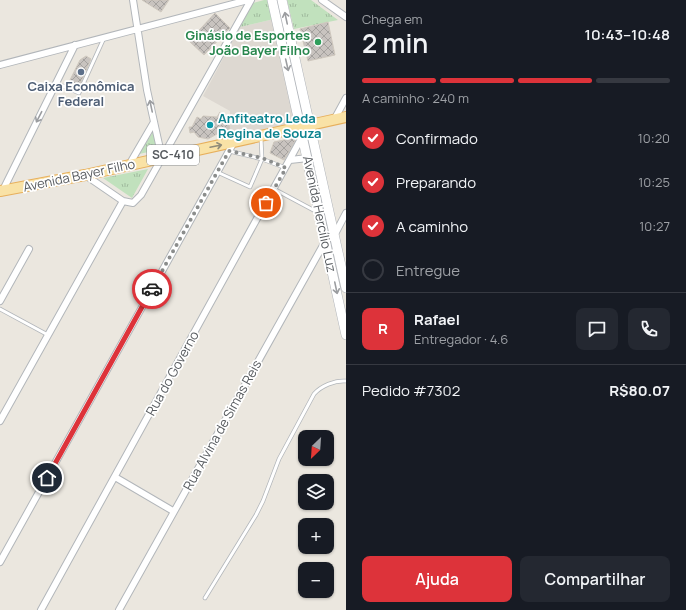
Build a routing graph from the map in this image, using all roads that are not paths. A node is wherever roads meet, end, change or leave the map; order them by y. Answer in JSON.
{"nodes":[{"id":1,"x":133,"y":0,"type":"edge"},
{"id":2,"x":248,"y":0,"type":"edge"},
{"id":3,"x":251,"y":0,"type":"edge"},
{"id":4,"x":272,"y":0,"type":"edge"},
{"id":5,"x":282,"y":0,"type":"edge"},
{"id":6,"x":322,"y":0,"type":"edge"},
{"id":7,"x":346,"y":18,"type":"edge"},
{"id":8,"x":137,"y":29,"type":"junction"},
{"id":9,"x":104,"y":38,"type":"junction"},
{"id":10,"x":75,"y":45,"type":"junction"},
{"id":11,"x":0,"y":66,"type":"edge"},
{"id":12,"x":56,"y":83,"type":"junction"},
{"id":13,"x":346,"y":98,"type":"edge"},
{"id":14,"x":346,"y":117,"type":"edge"},
{"id":15,"x":334,"y":120,"type":"junction"},
{"id":16,"x":154,"y":122,"type":"junction"},
{"id":17,"x":304,"y":130,"type":"junction"},
{"id":18,"x":261,"y":137,"type":"junction"},
{"id":19,"x":231,"y":147,"type":"junction"},
{"id":20,"x":162,"y":158,"type":"junction"},
{"id":21,"x":262,"y":158,"type":"junction"},
{"id":22,"x":308,"y":158,"type":"junction"},
{"id":23,"x":290,"y":160,"type":"junction"},
{"id":24,"x":129,"y":165,"type":"junction"},
{"id":25,"x":286,"y":168,"type":"junction"},
{"id":26,"x":218,"y":172,"type":"junction"},
{"id":27,"x":85,"y":175,"type":"junction"},
{"id":28,"x":274,"y":189,"type":"junction"},
{"id":29,"x":1,"y":192,"type":"edge"},
{"id":30,"x":123,"y":202,"type":"junction"},
{"id":31,"x":346,"y":213,"type":"edge"},
{"id":32,"x":320,"y":214,"type":"junction"},
{"id":33,"x":335,"y":234,"type":"junction"},
{"id":34,"x":326,"y":240,"type":"junction"},
{"id":35,"x":29,"y":249,"type":"dead end"},
{"id":36,"x":346,"y":288,"type":"edge"},
{"id":37,"x":0,"y":300,"type":"edge"},
{"id":38,"x":0,"y":309,"type":"edge"},
{"id":39,"x":48,"y":335,"type":"junction"},
{"id":40,"x":346,"y":335,"type":"edge"},
{"id":41,"x":346,"y":381,"type":"edge"},
{"id":42,"x":0,"y":421,"type":"edge"},
{"id":43,"x":115,"y":477,"type":"junction"},
{"id":44,"x":173,"y":511,"type":"junction"},
{"id":45,"x":0,"y":562,"type":"edge"},
{"id":46,"x":205,"y":598,"type":"dead end"},
{"id":47,"x":41,"y":610,"type":"edge"},
{"id":48,"x":119,"y":610,"type":"edge"}],
"edges":[{"from":1,"to":8,"type":"street"},
{"from":2,"to":8,"type":"street"},
{"from":3,"to":20,"type":"street"},
{"from":4,"to":17,"type":"street","name":"Avenida Hercílio Luz","one_way":true},
{"from":17,"to":5,"type":"street","name":"Avenida Hercílio Luz","one_way":true},
{"from":6,"to":7,"type":"street"},
{"from":8,"to":9,"type":"street"},
{"from":16,"to":8,"type":"street","one_way":true},
{"from":9,"to":10,"type":"street"},
{"from":9,"to":12,"type":"lane"},
{"from":10,"to":11,"type":"street"},
{"from":10,"to":12,"type":"street"},
{"from":12,"to":29,"type":"street","one_way":true},
{"from":13,"to":15,"type":"street"},
{"from":14,"to":15,"type":"main road","name":"Avenida Bayer Filho","number":"SC-410"},
{"from":15,"to":17,"type":"main road","name":"Avenida Bayer Filho","number":"SC-410"},
{"from":16,"to":20,"type":"street"},
{"from":16,"to":24,"type":"street"},
{"from":17,"to":18,"type":"main road","name":"Avenida Bayer Filho","number":"SC-410"},
{"from":17,"to":22,"type":"street","name":"Avenida Hercílio Luz"},
{"from":17,"to":23,"type":"street","name":"Rua do Governo"},
{"from":17,"to":33,"type":"street","name":"Avenida Hercílio Luz"},
{"from":18,"to":19,"type":"main road","name":"Avenida Bayer Filho","number":"SC-410"},
{"from":18,"to":21,"type":"lane"},
{"from":20,"to":19,"type":"main road","name":"Avenida Bayer Filho","number":"SC-410","one_way":true},
{"from":19,"to":21,"type":"lane"},
{"from":19,"to":26,"type":"street"},
{"from":20,"to":24,"type":"main road","name":"Avenida Bayer Filho","number":"SC-410"},
{"from":20,"to":30,"type":"street"},
{"from":21,"to":25,"type":"lane"},
{"from":21,"to":26,"type":"lane"},
{"from":22,"to":23,"type":"street"},
{"from":22,"to":32,"type":"street","name":"Avenida Hercílio Luz"},
{"from":23,"to":25,"type":"street","name":"Rua do Governo"},
{"from":24,"to":27,"type":"main road","name":"Avenida Bayer Filho","number":"SC-410"},
{"from":25,"to":28,"type":"street","name":"Rua do Governo"},
{"from":26,"to":45,"type":"street"},
{"from":27,"to":29,"type":"main road","name":"Avenida Bayer Filho","number":"SC-410"},
{"from":27,"to":30,"type":"street"},
{"from":28,"to":32,"type":"lane"},
{"from":28,"to":43,"type":"street","name":"Rua do Governo"},
{"from":30,"to":39,"type":"street"},
{"from":31,"to":33,"type":"street"},
{"from":32,"to":34,"type":"street","name":"Avenida Hercílio Luz"},
{"from":33,"to":34,"type":"street"},
{"from":33,"to":36,"type":"street","name":"Avenida Hercílio Luz"},
{"from":34,"to":40,"type":"street","name":"Avenida Hercílio Luz","one_way":true},
{"from":34,"to":44,"type":"street","name":"Rua Alvina de Simas Reis"},
{"from":35,"to":37,"type":"street"},
{"from":38,"to":39,"type":"lane"},
{"from":39,"to":42,"type":"street"},
{"from":41,"to":46,"type":"lane"},
{"from":43,"to":44,"type":"street"},
{"from":43,"to":47,"type":"street","name":"Rua do Governo"},
{"from":44,"to":48,"type":"street","name":"Rua Alvina de Simas Reis"}]}
